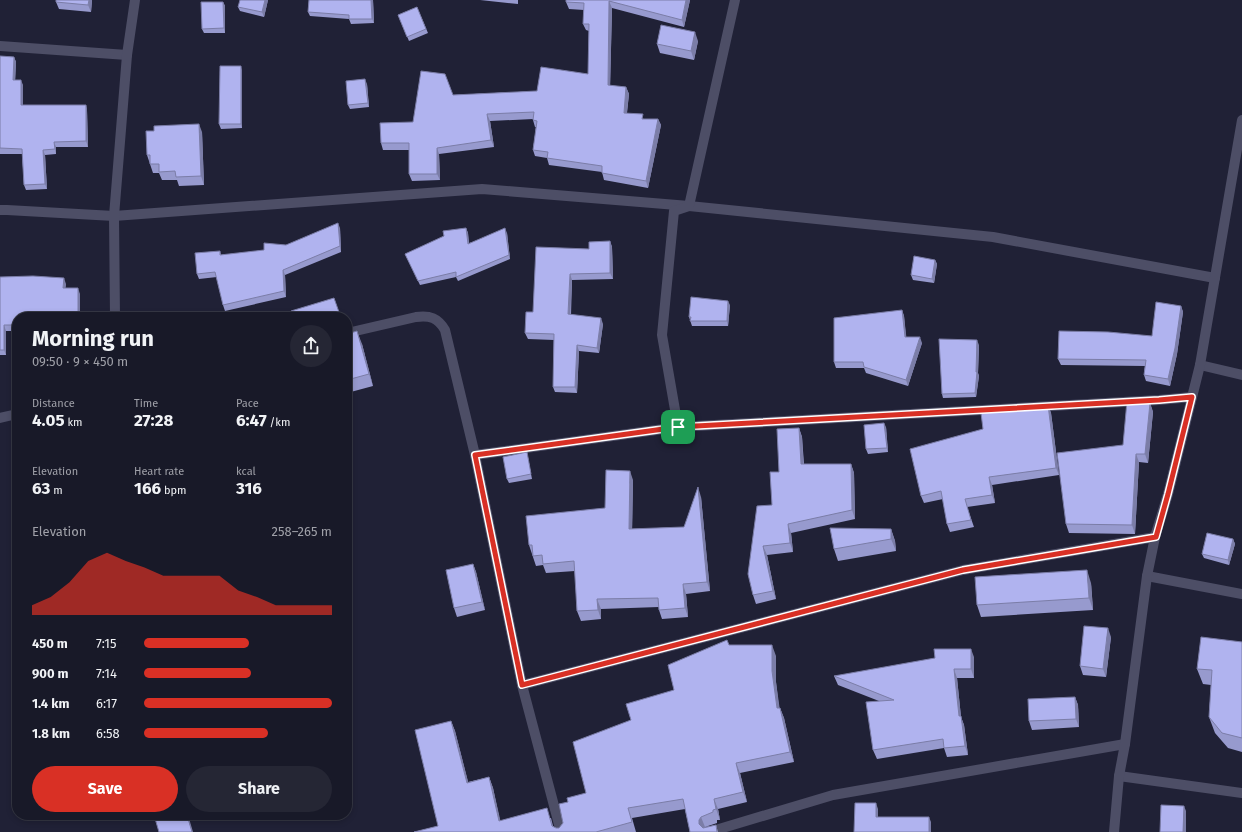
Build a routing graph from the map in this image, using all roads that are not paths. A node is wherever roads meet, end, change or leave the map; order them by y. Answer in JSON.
{"nodes":[{"id":1,"x":135,"y":0,"type":"edge"},
{"id":2,"x":735,"y":0,"type":"edge"},
{"id":3,"x":0,"y":46,"type":"edge"},
{"id":4,"x":127,"y":55,"type":"junction"},
{"id":5,"x":1242,"y":120,"type":"edge"},
{"id":6,"x":1240,"y":150,"type":"edge"},
{"id":7,"x":689,"y":206,"type":"junction"},
{"id":8,"x":0,"y":210,"type":"edge"},
{"id":9,"x":114,"y":216,"type":"junction"},
{"id":10,"x":1215,"y":278,"type":"junction"},
{"id":11,"x":115,"y":312,"type":"edge"},
{"id":12,"x":352,"y":332,"type":"edge"},
{"id":13,"x":1200,"y":365,"type":"junction"},
{"id":14,"x":1242,"y":375,"type":"edge"},
{"id":15,"x":1192,"y":397,"type":"junction"},
{"id":16,"x":12,"y":415,"type":"edge"},
{"id":17,"x":0,"y":418,"type":"edge"},
{"id":18,"x":678,"y":427,"type":"junction"},
{"id":19,"x":475,"y":455,"type":"junction"},
{"id":20,"x":1156,"y":537,"type":"junction"},
{"id":21,"x":1147,"y":576,"type":"junction"},
{"id":22,"x":1242,"y":594,"type":"edge"},
{"id":23,"x":522,"y":685,"type":"junction"},
{"id":24,"x":1125,"y":744,"type":"junction"},
{"id":25,"x":1119,"y":776,"type":"junction"},
{"id":26,"x":1242,"y":793,"type":"edge"},
{"id":27,"x":561,"y":832,"type":"edge"},
{"id":28,"x":709,"y":832,"type":"edge"},
{"id":29,"x":1114,"y":832,"type":"edge"}],
"edges":[{"from":1,"to":4,"type":"street"},
{"from":2,"to":7,"type":"street"},
{"from":3,"to":4,"type":"street"},
{"from":4,"to":9,"type":"street"},
{"from":5,"to":6,"type":"street"},
{"from":6,"to":10,"type":"street"},
{"from":7,"to":9,"type":"street"},
{"from":7,"to":10,"type":"street"},
{"from":7,"to":18,"type":"street"},
{"from":8,"to":9,"type":"street"},
{"from":9,"to":11,"type":"street"},
{"from":10,"to":13,"type":"street"},
{"from":12,"to":19,"type":"street"},
{"from":13,"to":14,"type":"street"},
{"from":13,"to":15,"type":"street"},
{"from":15,"to":18,"type":"street"},
{"from":15,"to":20,"type":"street"},
{"from":16,"to":17,"type":"street"},
{"from":18,"to":19,"type":"street"},
{"from":19,"to":23,"type":"street"},
{"from":20,"to":21,"type":"street"},
{"from":20,"to":23,"type":"street"},
{"from":21,"to":22,"type":"street"},
{"from":21,"to":24,"type":"street"},
{"from":23,"to":27,"type":"street"},
{"from":24,"to":25,"type":"street"},
{"from":24,"to":28,"type":"street"},
{"from":25,"to":26,"type":"street"},
{"from":25,"to":29,"type":"street"}]}
